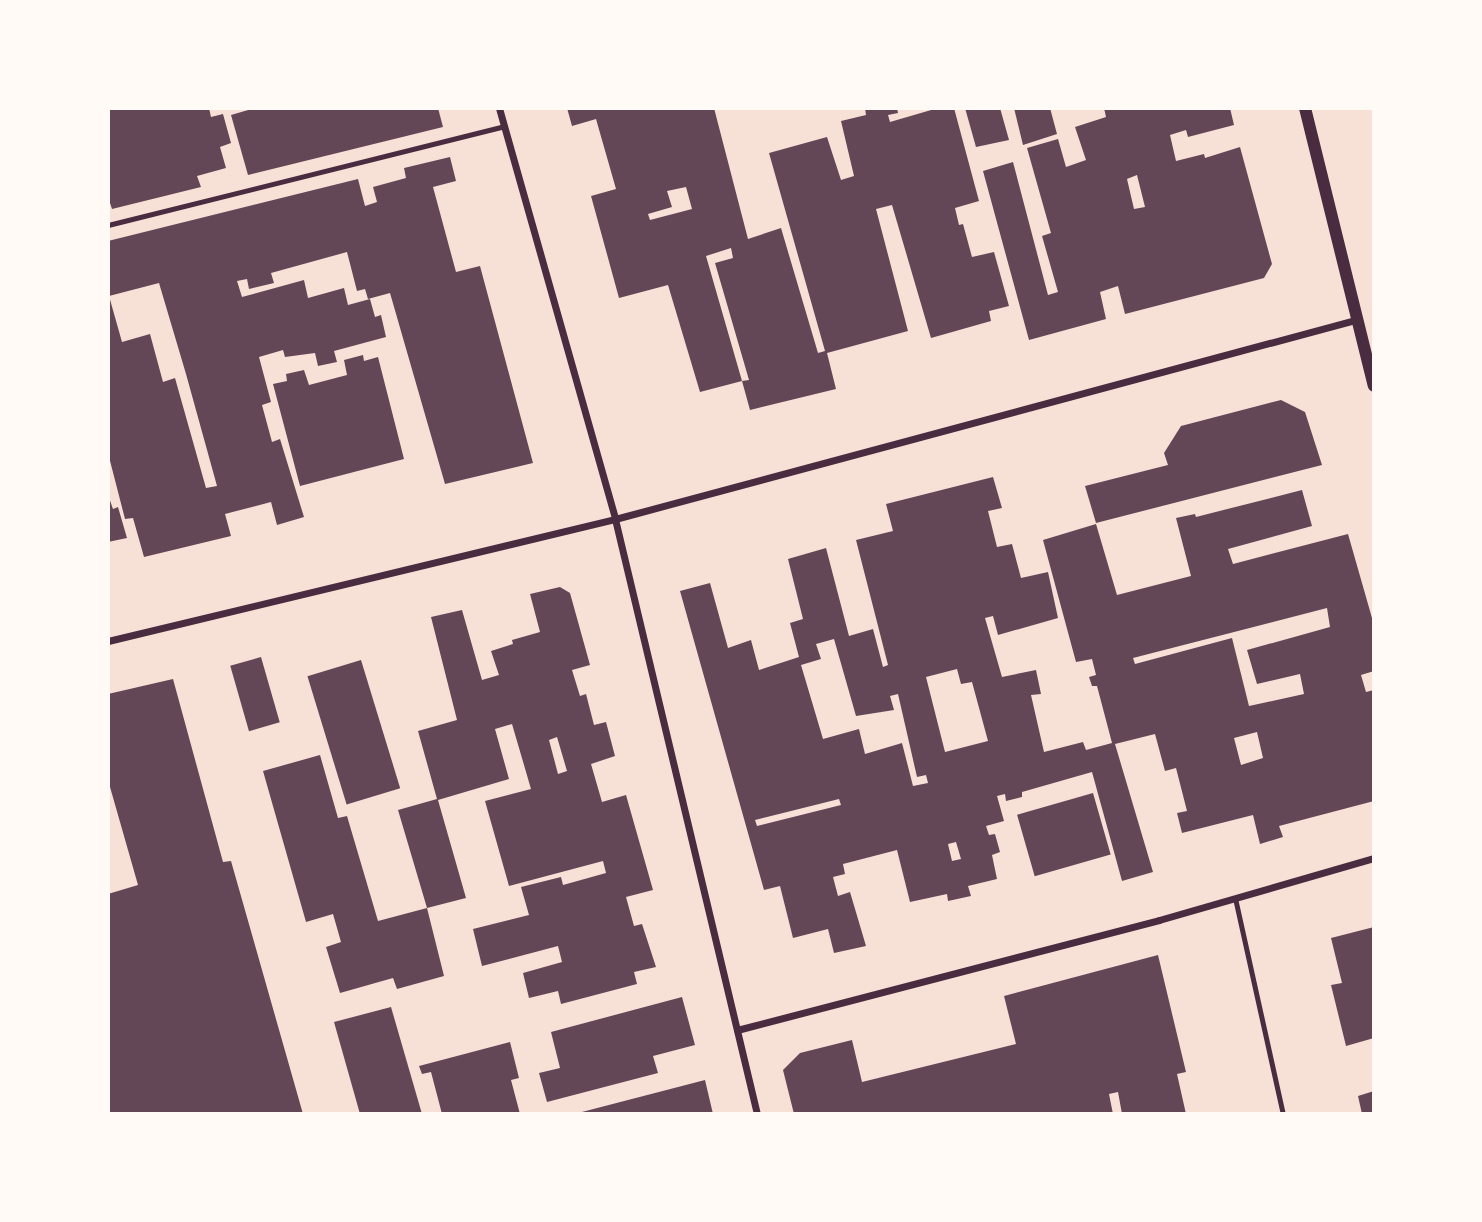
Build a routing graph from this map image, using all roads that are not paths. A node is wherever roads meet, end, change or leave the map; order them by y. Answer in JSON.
{"nodes":[{"id":1,"x":499,"y":108,"type":"edge"},
{"id":2,"x":1305,"y":108,"type":"edge"},
{"id":3,"x":504,"y":126,"type":"junction"},
{"id":4,"x":108,"y":225,"type":"edge"},
{"id":5,"x":1355,"y":320,"type":"junction"},
{"id":6,"x":1374,"y":386,"type":"edge"},
{"id":7,"x":615,"y":519,"type":"junction"},
{"id":8,"x":108,"y":640,"type":"edge"},
{"id":9,"x":1374,"y":858,"type":"edge"},
{"id":10,"x":1235,"y":898,"type":"junction"},
{"id":11,"x":737,"y":1030,"type":"junction"},
{"id":12,"x":757,"y":1114,"type":"edge"},
{"id":13,"x":1283,"y":1114,"type":"edge"}],
"edges":[{"from":1,"to":3,"type":"street"},
{"from":2,"to":5,"type":"street"},
{"from":3,"to":4,"type":"lane"},
{"from":3,"to":7,"type":"street"},
{"from":5,"to":6,"type":"street"},
{"from":5,"to":7,"type":"street"},
{"from":7,"to":8,"type":"street"},
{"from":7,"to":11,"type":"street"},
{"from":9,"to":10,"type":"street"},
{"from":10,"to":11,"type":"street"},
{"from":10,"to":13,"type":"lane"},
{"from":11,"to":12,"type":"street"}]}
